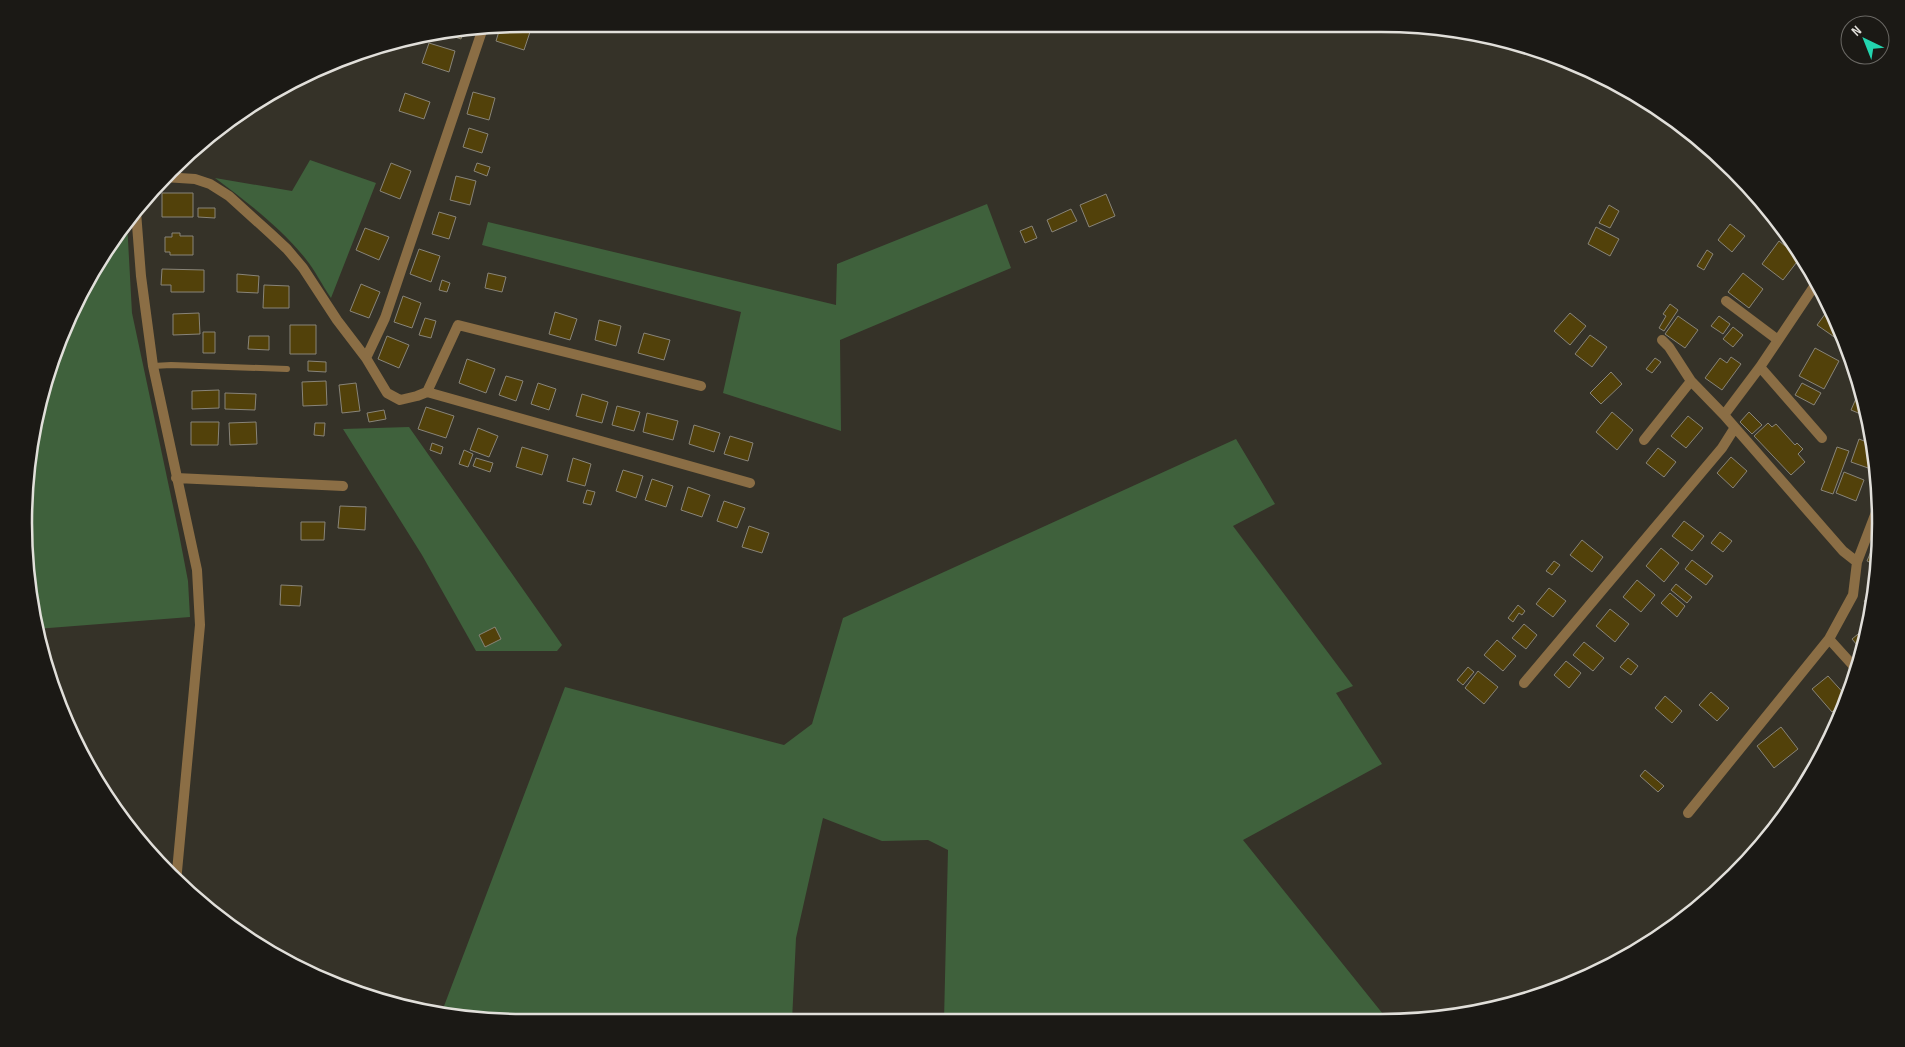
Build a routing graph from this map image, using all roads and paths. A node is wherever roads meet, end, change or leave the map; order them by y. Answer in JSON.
{"nodes":[{"id":1,"x":481,"y":35,"type":"edge"},
{"id":2,"x":174,"y":178,"type":"edge"},
{"id":3,"x":137,"y":222,"type":"edge"},
{"id":4,"x":1813,"y":289,"type":"edge"},
{"id":5,"x":1726,"y":301,"type":"dead end"},
{"id":6,"x":1662,"y":340,"type":"dead end"},
{"id":7,"x":1778,"y":340,"type":"junction"},
{"id":8,"x":366,"y":358,"type":"junction"},
{"id":9,"x":153,"y":366,"type":"junction"},
{"id":10,"x":1760,"y":366,"type":"junction"},
{"id":11,"x":287,"y":369,"type":"dead end"},
{"id":12,"x":1691,"y":381,"type":"junction"},
{"id":13,"x":701,"y":386,"type":"dead end"},
{"id":14,"x":427,"y":392,"type":"junction"},
{"id":15,"x":1724,"y":415,"type":"junction"},
{"id":16,"x":1734,"y":429,"type":"junction"},
{"id":17,"x":1822,"y":438,"type":"dead end"},
{"id":18,"x":1644,"y":440,"type":"dead end"},
{"id":19,"x":176,"y":478,"type":"junction"},
{"id":20,"x":750,"y":483,"type":"dead end"},
{"id":21,"x":343,"y":486,"type":"dead end"},
{"id":22,"x":1872,"y":523,"type":"edge"},
{"id":23,"x":1857,"y":562,"type":"junction"},
{"id":24,"x":1829,"y":639,"type":"junction"},
{"id":25,"x":1852,"y":664,"type":"edge"},
{"id":26,"x":1524,"y":683,"type":"dead end"},
{"id":27,"x":1688,"y":813,"type":"dead end"},
{"id":28,"x":177,"y":872,"type":"edge"}],
"edges":[{"from":1,"to":8,"type":"street"},
{"from":2,"to":8,"type":"street"},
{"from":3,"to":9,"type":"street"},
{"from":4,"to":7,"type":"street"},
{"from":5,"to":7,"type":"street"},
{"from":6,"to":12,"type":"street"},
{"from":7,"to":10,"type":"street"},
{"from":8,"to":14,"type":"street"},
{"from":9,"to":11,"type":"lane"},
{"from":9,"to":19,"type":"street"},
{"from":10,"to":15,"type":"street"},
{"from":10,"to":17,"type":"street"},
{"from":12,"to":15,"type":"street"},
{"from":12,"to":18,"type":"street"},
{"from":13,"to":14,"type":"street"},
{"from":14,"to":20,"type":"street"},
{"from":15,"to":16,"type":"street"},
{"from":16,"to":23,"type":"street"},
{"from":16,"to":26,"type":"street"},
{"from":19,"to":21,"type":"street"},
{"from":19,"to":28,"type":"street"},
{"from":22,"to":23,"type":"street"},
{"from":23,"to":24,"type":"street"},
{"from":24,"to":25,"type":"street"},
{"from":24,"to":27,"type":"street"}]}
